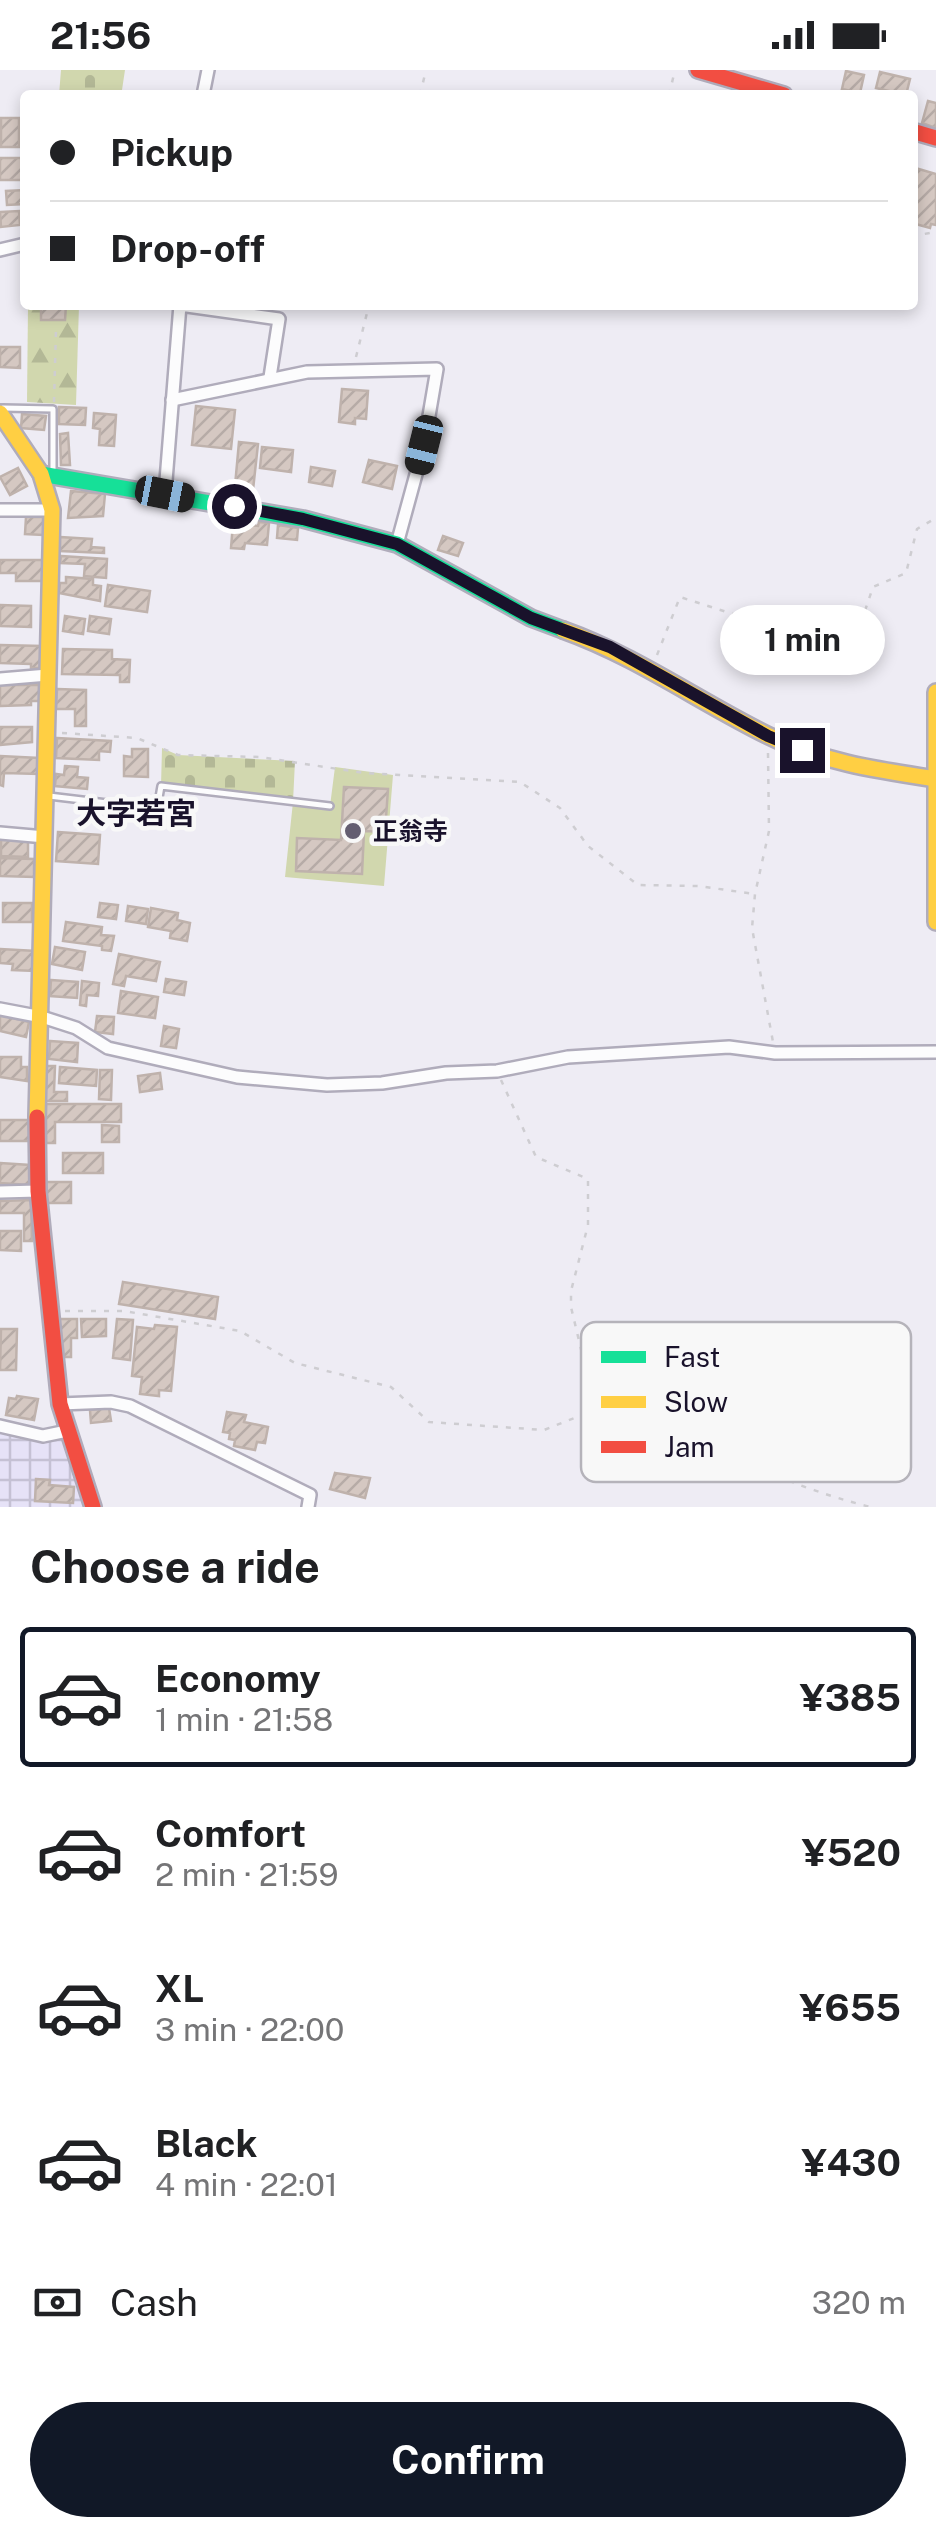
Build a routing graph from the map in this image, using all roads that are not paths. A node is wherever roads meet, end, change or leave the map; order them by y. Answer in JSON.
{"nodes":[{"id":1,"x":698,"y":70,"type":"edge"},
{"id":2,"x":767,"y":90,"type":"edge"},
{"id":3,"x":180,"y":310,"type":"edge"},
{"id":4,"x":215,"y":310,"type":"edge"},
{"id":5,"x":270,"y":378,"type":"junction"},
{"id":6,"x":172,"y":400,"type":"junction"},
{"id":7,"x":0,"y":411,"type":"edge"},
{"id":8,"x":47,"y":475,"type":"junction"},
{"id":9,"x":165,"y":494,"type":"junction"},
{"id":10,"x":0,"y":510,"type":"edge"},
{"id":11,"x":52,"y":510,"type":"junction"},
{"id":12,"x":397,"y":544,"type":"junction"},
{"id":13,"x":48,"y":675,"type":"junction"},
{"id":14,"x":0,"y":679,"type":"edge"},
{"id":15,"x":936,"y":692,"type":"edge"},
{"id":16,"x":935,"y":779,"type":"edge"},
{"id":17,"x":46,"y":796,"type":"junction"},
{"id":18,"x":330,"y":806,"type":"dead end"},
{"id":19,"x":0,"y":833,"type":"edge"},
{"id":20,"x":45,"y":837,"type":"junction"},
{"id":21,"x":936,"y":922,"type":"edge"},
{"id":22,"x":0,"y":1010,"type":"edge"},
{"id":23,"x":42,"y":1017,"type":"junction"},
{"id":24,"x":936,"y":1052,"type":"edge"},
{"id":25,"x":38,"y":1191,"type":"junction"},
{"id":26,"x":0,"y":1192,"type":"edge"},
{"id":27,"x":60,"y":1404,"type":"junction"},
{"id":28,"x":0,"y":1426,"type":"edge"},
{"id":29,"x":67,"y":1431,"type":"junction"},
{"id":30,"x":93,"y":1507,"type":"edge"},
{"id":31,"x":308,"y":1507,"type":"edge"}],
"edges":[{"from":1,"to":2,"type":"street"},
{"from":3,"to":6,"type":"street"},
{"from":4,"to":5,"type":"street"},
{"from":5,"to":6,"type":"street"},
{"from":5,"to":12,"type":"street"},
{"from":6,"to":9,"type":"street"},
{"from":7,"to":8,"type":"street"},
{"from":7,"to":8,"type":"lane"},
{"from":8,"to":9,"type":"street"},
{"from":8,"to":11,"type":"street"},
{"from":9,"to":12,"type":"street"},
{"from":10,"to":11,"type":"street"},
{"from":11,"to":13,"type":"street"},
{"from":12,"to":16,"type":"street"},
{"from":13,"to":14,"type":"street"},
{"from":13,"to":17,"type":"street"},
{"from":15,"to":16,"type":"street"},
{"from":16,"to":21,"type":"street"},
{"from":17,"to":18,"type":"lane"},
{"from":17,"to":20,"type":"street"},
{"from":19,"to":20,"type":"street"},
{"from":20,"to":23,"type":"street"},
{"from":22,"to":23,"type":"street"},
{"from":23,"to":24,"type":"street"},
{"from":23,"to":25,"type":"street"},
{"from":25,"to":26,"type":"street"},
{"from":25,"to":27,"type":"street"},
{"from":27,"to":29,"type":"street"},
{"from":27,"to":31,"type":"street"},
{"from":28,"to":29,"type":"street"},
{"from":29,"to":30,"type":"street"}]}
